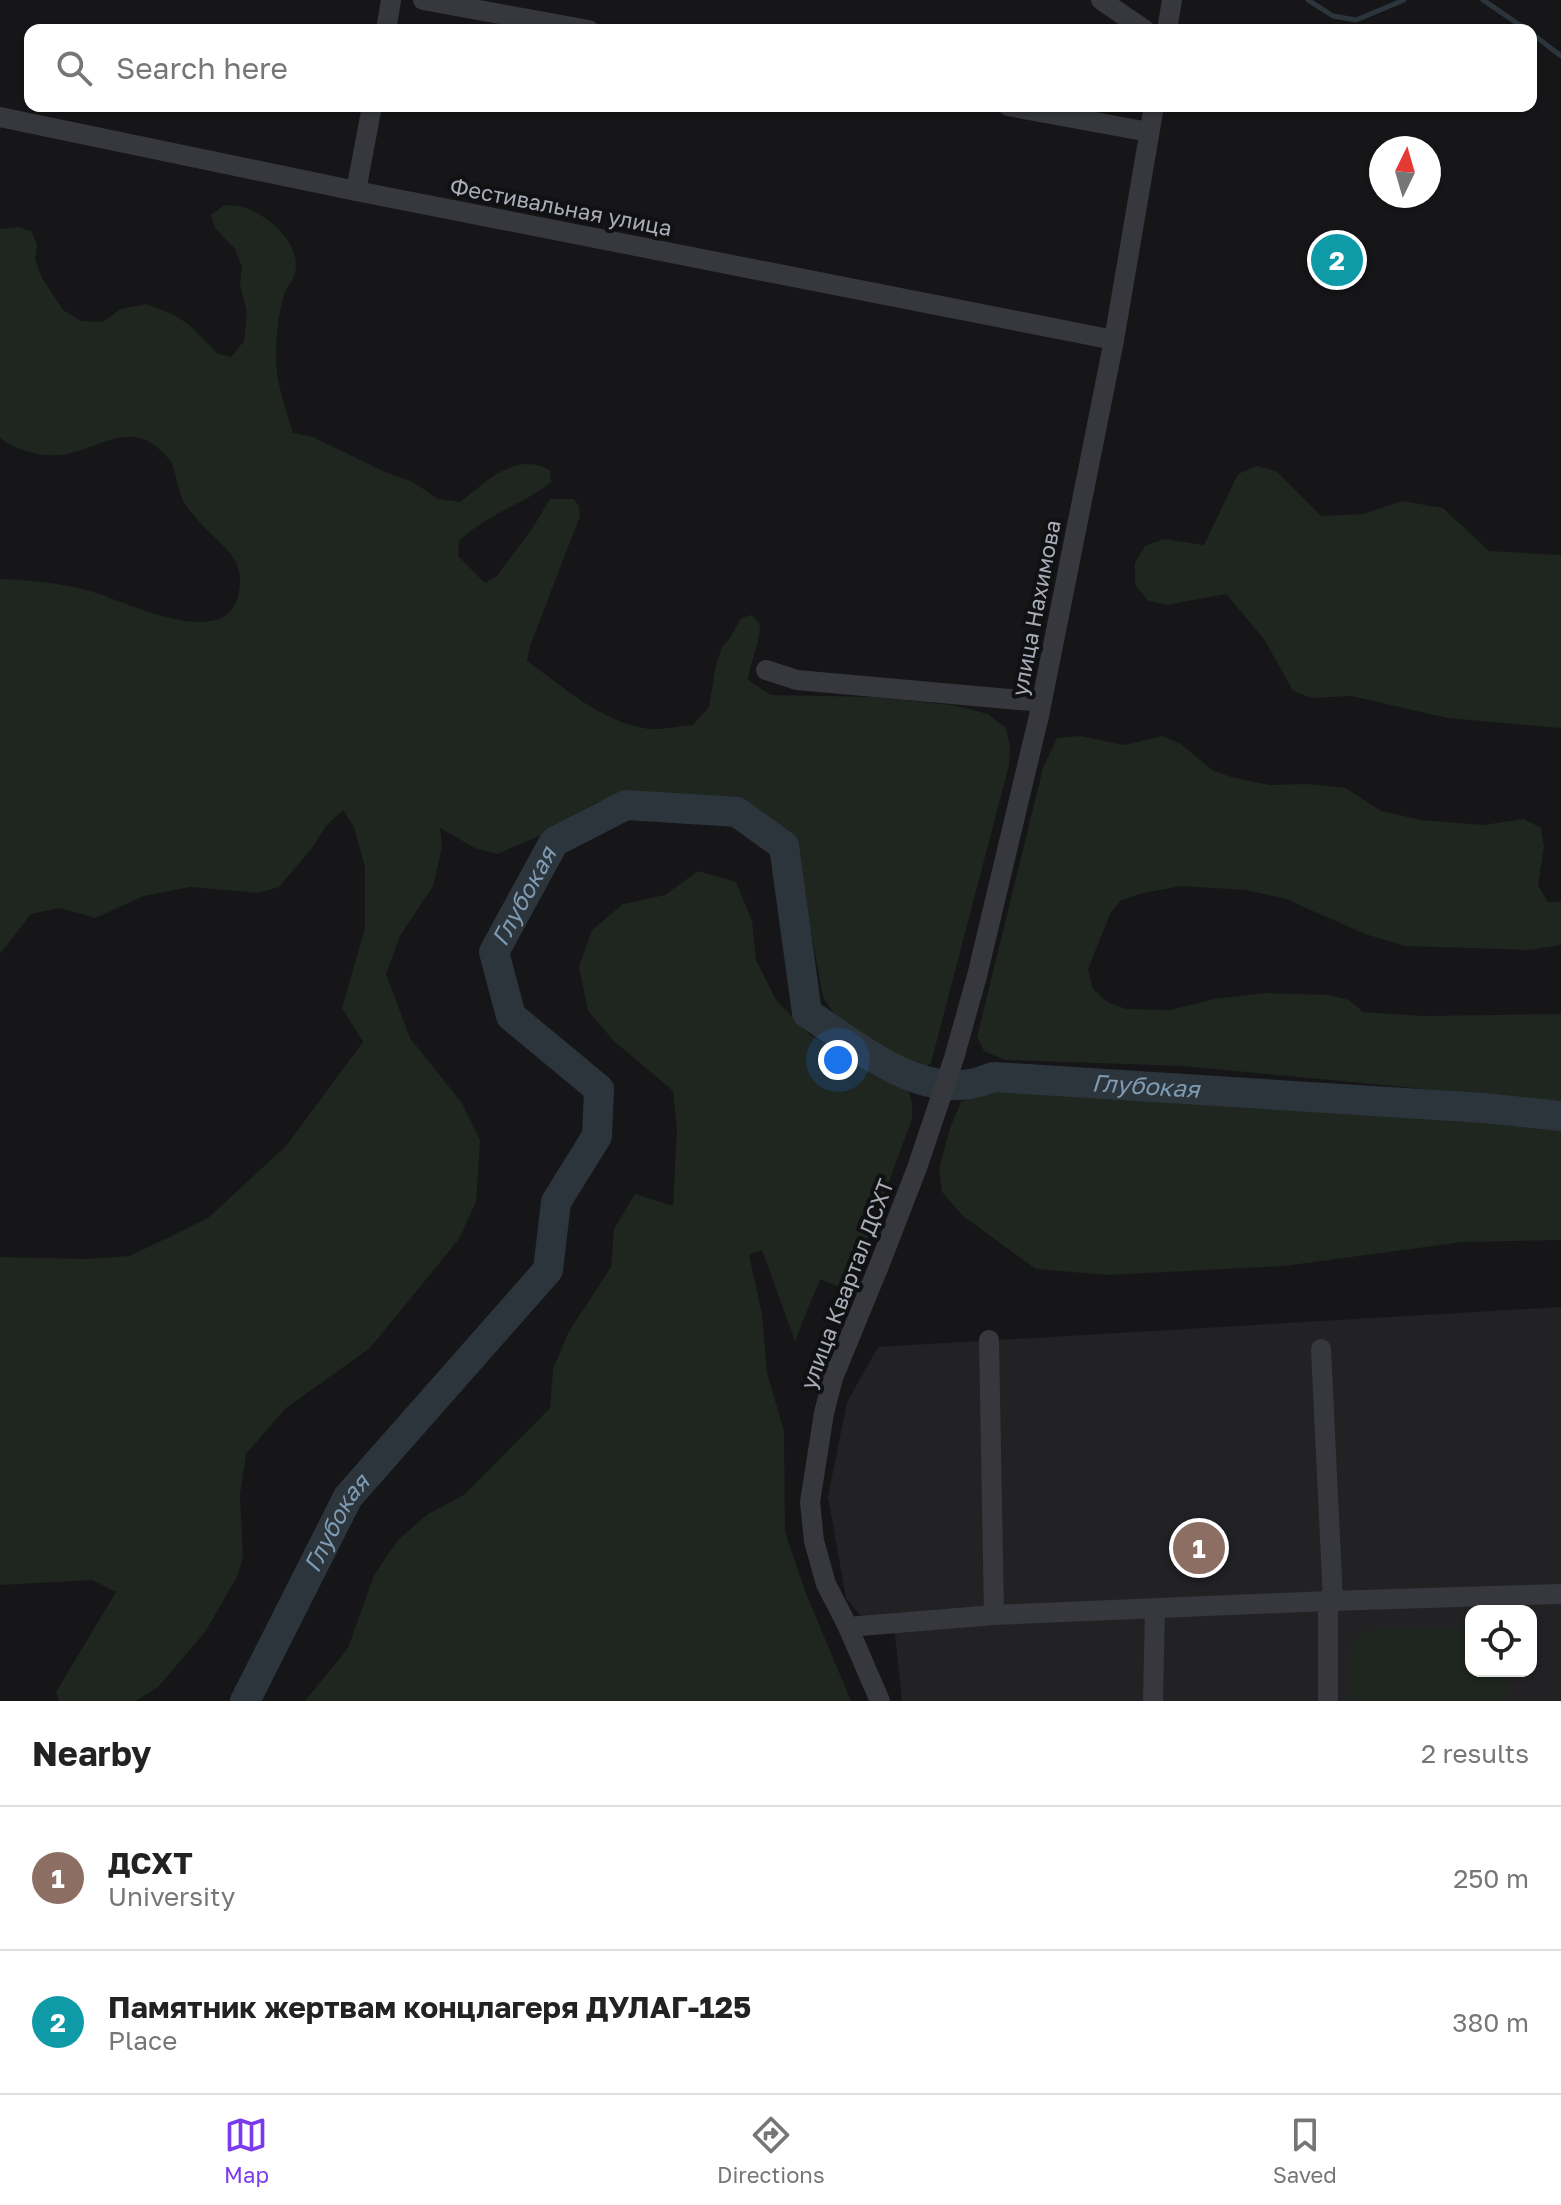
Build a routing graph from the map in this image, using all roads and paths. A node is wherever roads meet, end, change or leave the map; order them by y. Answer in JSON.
{"nodes":[{"id":1,"x":391,"y":0,"type":"edge"},
{"id":2,"x":423,"y":0,"type":"edge"},
{"id":3,"x":1101,"y":0,"type":"edge"},
{"id":4,"x":1172,"y":0,"type":"edge"},
{"id":5,"x":387,"y":24,"type":"edge"},
{"id":6,"x":556,"y":24,"type":"edge"},
{"id":7,"x":1136,"y":24,"type":"edge"},
{"id":8,"x":1168,"y":24,"type":"edge"},
{"id":9,"x":371,"y":112,"type":"edge"},
{"id":10,"x":1041,"y":112,"type":"edge"},
{"id":11,"x":1153,"y":112,"type":"edge"},
{"id":12,"x":0,"y":117,"type":"edge"},
{"id":13,"x":1149,"y":132,"type":"junction"},
{"id":14,"x":356,"y":191,"type":"junction"},
{"id":15,"x":1114,"y":340,"type":"junction"},
{"id":16,"x":766,"y":670,"type":"dead end"},
{"id":17,"x":1042,"y":702,"type":"junction"},
{"id":18,"x":937,"y":1114,"type":"joint"},
{"id":19,"x":989,"y":1340,"type":"dead end"},
{"id":20,"x":1321,"y":1349,"type":"dead end"},
{"id":21,"x":1561,"y":1594,"type":"edge"},
{"id":22,"x":1330,"y":1601,"type":"junction"},
{"id":23,"x":1155,"y":1609,"type":"junction"},
{"id":24,"x":994,"y":1615,"type":"junction"},
{"id":25,"x":848,"y":1627,"type":"junction"},
{"id":26,"x":880,"y":1701,"type":"edge"},
{"id":27,"x":1153,"y":1701,"type":"edge"},
{"id":28,"x":1328,"y":1701,"type":"edge"}],
"edges":[{"from":1,"to":5,"type":"street"},
{"from":2,"to":6,"type":"street"},
{"from":3,"to":7,"type":"street"},
{"from":4,"to":8,"type":"street"},
{"from":9,"to":14,"type":"street"},
{"from":10,"to":13,"type":"street"},
{"from":11,"to":13,"type":"street","name":"улица Нахимова"},
{"from":12,"to":14,"type":"street","name":"Фестивальная улица"},
{"from":13,"to":15,"type":"street","name":"улица Нахимова"},
{"from":14,"to":15,"type":"street","name":"Фестивальная улица"},
{"from":15,"to":17,"type":"street","name":"улица Нахимова"},
{"from":16,"to":17,"type":"street"},
{"from":17,"to":18,"type":"street","name":"улица Нахимова"},
{"from":18,"to":25,"type":"street","name":"улица Квартал ДСХТ"},
{"from":19,"to":24,"type":"street"},
{"from":20,"to":22,"type":"street"},
{"from":21,"to":22,"type":"street"},
{"from":22,"to":23,"type":"street"},
{"from":22,"to":28,"type":"street"},
{"from":23,"to":24,"type":"street"},
{"from":23,"to":27,"type":"street"},
{"from":24,"to":25,"type":"street"},
{"from":25,"to":26,"type":"street","name":"улица Квартал ДСХТ"}]}
